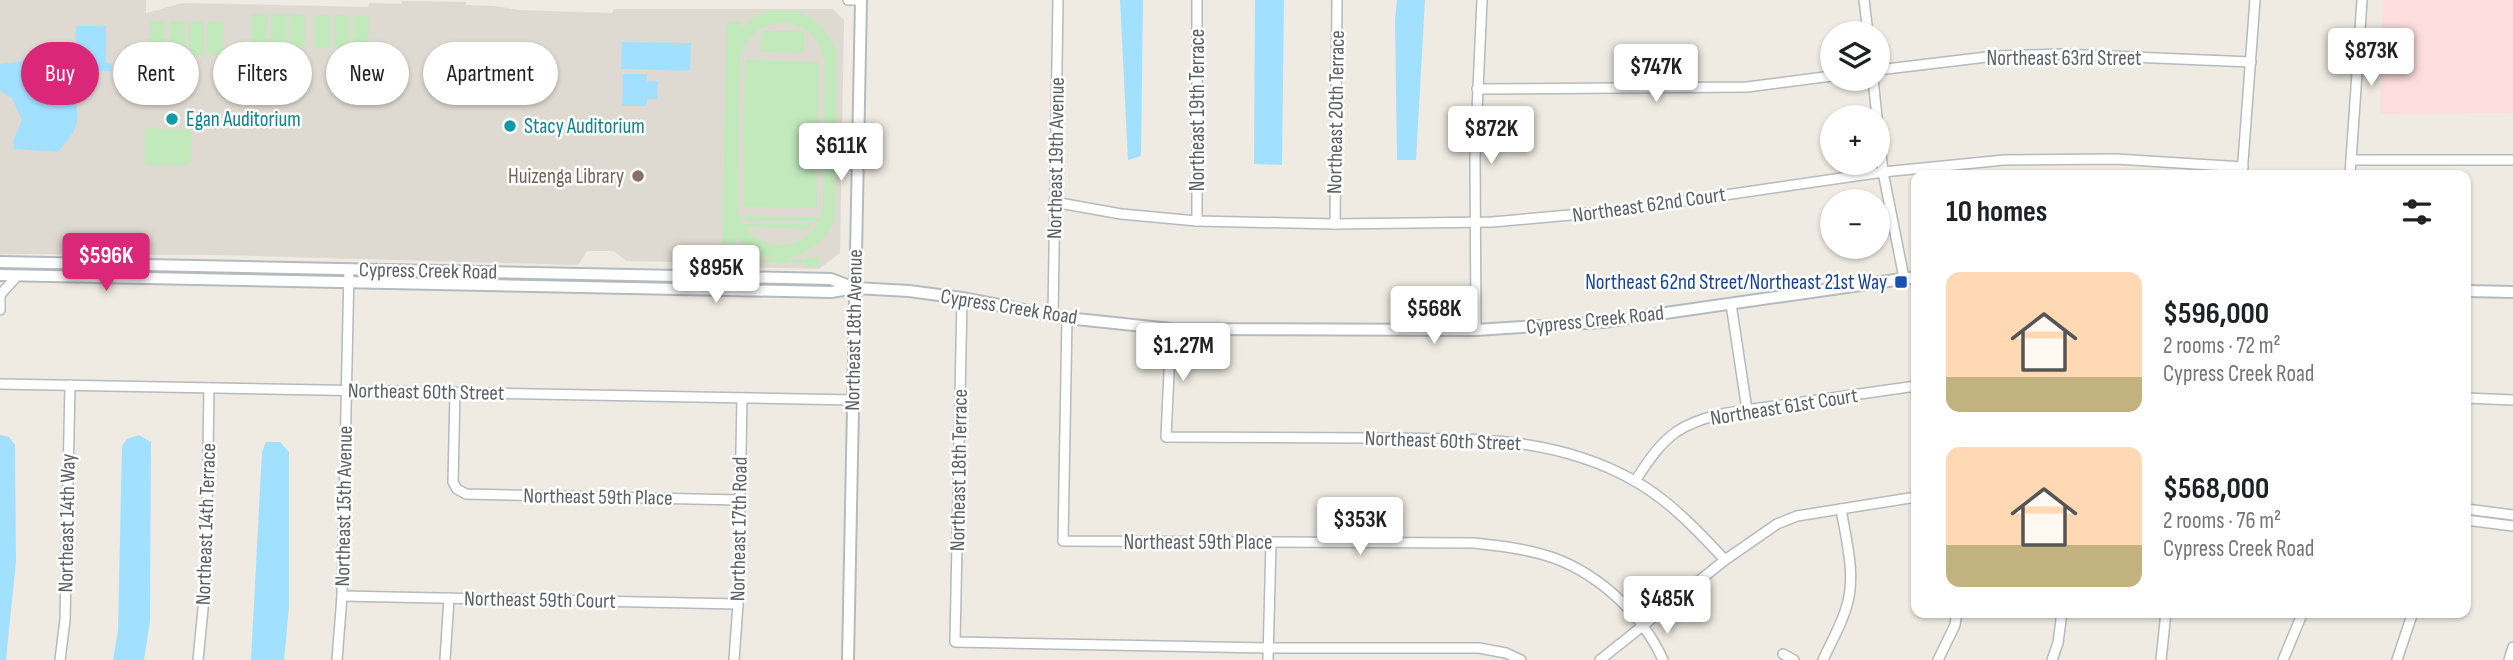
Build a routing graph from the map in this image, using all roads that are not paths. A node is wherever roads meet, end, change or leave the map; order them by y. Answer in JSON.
{"nodes":[{"id":1,"x":848,"y":0,"type":"edge"},
{"id":2,"x":861,"y":0,"type":"edge"},
{"id":3,"x":1058,"y":0,"type":"edge"},
{"id":4,"x":1197,"y":0,"type":"edge"},
{"id":5,"x":1337,"y":0,"type":"edge"},
{"id":6,"x":1482,"y":0,"type":"edge"},
{"id":7,"x":1864,"y":0,"type":"edge"},
{"id":8,"x":2255,"y":0,"type":"edge"},
{"id":9,"x":2362,"y":0,"type":"edge"},
{"id":10,"x":1867,"y":21,"type":"edge"},
{"id":11,"x":2251,"y":62,"type":"junction"},
{"id":12,"x":1890,"y":69,"type":"edge"},
{"id":13,"x":1820,"y":78,"type":"edge"},
{"id":14,"x":1477,"y":89,"type":"junction"},
{"id":15,"x":2351,"y":160,"type":"junction"},
{"id":16,"x":2513,"y":160,"type":"edge"},
{"id":17,"x":2232,"y":170,"type":"edge"},
{"id":18,"x":2242,"y":170,"type":"edge"},
{"id":19,"x":2350,"y":170,"type":"edge"},
{"id":20,"x":1890,"y":171,"type":"edge"},
{"id":21,"x":1862,"y":175,"type":"edge"},
{"id":22,"x":1884,"y":175,"type":"edge"},
{"id":23,"x":1054,"y":202,"type":"junction"},
{"id":24,"x":1196,"y":221,"type":"junction"},
{"id":25,"x":1477,"y":222,"type":"junction"},
{"id":26,"x":1335,"y":224,"type":"junction"},
{"id":27,"x":2,"y":262,"type":"edge"},
{"id":28,"x":349,"y":269,"type":"junction"},
{"id":29,"x":2,"y":275,"type":"edge"},
{"id":30,"x":18,"y":275,"type":"junction"},
{"id":31,"x":1911,"y":277,"type":"edge"},
{"id":32,"x":1904,"y":278,"type":"junction"},
{"id":33,"x":348,"y":282,"type":"junction"},
{"id":34,"x":855,"y":288,"type":"junction"},
{"id":35,"x":2471,"y":291,"type":"edge"},
{"id":36,"x":2513,"y":292,"type":"edge"},
{"id":37,"x":962,"y":298,"type":"junction"},
{"id":38,"x":1731,"y":304,"type":"junction"},
{"id":39,"x":0,"y":310,"type":"edge"},
{"id":40,"x":1053,"y":315,"type":"junction"},
{"id":41,"x":1067,"y":317,"type":"junction"},
{"id":42,"x":1171,"y":329,"type":"junction"},
{"id":43,"x":1476,"y":330,"type":"junction"},
{"id":44,"x":0,"y":384,"type":"edge"},
{"id":45,"x":70,"y":385,"type":"junction"},
{"id":46,"x":209,"y":387,"type":"junction"},
{"id":47,"x":1911,"y":387,"type":"edge"},
{"id":48,"x":346,"y":390,"type":"junction"},
{"id":49,"x":455,"y":392,"type":"junction"},
{"id":50,"x":742,"y":398,"type":"junction"},
{"id":51,"x":2471,"y":398,"type":"edge"},
{"id":52,"x":853,"y":400,"type":"junction"},
{"id":53,"x":2513,"y":400,"type":"edge"},
{"id":54,"x":1747,"y":411,"type":"junction"},
{"id":55,"x":1636,"y":481,"type":"junction"},
{"id":56,"x":1911,"y":498,"type":"edge"},
{"id":57,"x":740,"y":500,"type":"junction"},
{"id":58,"x":1841,"y":509,"type":"junction"},
{"id":59,"x":2471,"y":510,"type":"edge"},
{"id":60,"x":2513,"y":515,"type":"edge"},
{"id":61,"x":2471,"y":521,"type":"edge"},
{"id":62,"x":2513,"y":526,"type":"edge"},
{"id":63,"x":1271,"y":542,"type":"junction"},
{"id":64,"x":1725,"y":560,"type":"junction"},
{"id":65,"x":342,"y":596,"type":"junction"},
{"id":66,"x":449,"y":598,"type":"junction"},
{"id":67,"x":738,"y":604,"type":"junction"},
{"id":68,"x":1956,"y":618,"type":"edge"},
{"id":69,"x":2061,"y":618,"type":"edge"},
{"id":70,"x":2165,"y":618,"type":"edge"},
{"id":71,"x":2300,"y":618,"type":"edge"},
{"id":72,"x":2411,"y":618,"type":"edge"},
{"id":73,"x":1643,"y":626,"type":"junction"},
{"id":74,"x":2513,"y":647,"type":"edge"},
{"id":75,"x":1268,"y":648,"type":"junction"},
{"id":76,"x":1783,"y":654,"type":"dead end"},
{"id":77,"x":60,"y":660,"type":"edge"},
{"id":78,"x":198,"y":660,"type":"edge"},
{"id":79,"x":337,"y":660,"type":"edge"},
{"id":80,"x":445,"y":660,"type":"edge"},
{"id":81,"x":734,"y":660,"type":"edge"},
{"id":82,"x":848,"y":660,"type":"edge"},
{"id":83,"x":1268,"y":660,"type":"edge"},
{"id":84,"x":1521,"y":660,"type":"edge"},
{"id":85,"x":1600,"y":660,"type":"edge"},
{"id":86,"x":1663,"y":660,"type":"edge"},
{"id":87,"x":1794,"y":660,"type":"edge"},
{"id":88,"x":1823,"y":660,"type":"edge"},
{"id":89,"x":1938,"y":660,"type":"edge"},
{"id":90,"x":2052,"y":660,"type":"edge"},
{"id":91,"x":2161,"y":660,"type":"edge"},
{"id":92,"x":2283,"y":660,"type":"edge"},
{"id":93,"x":2397,"y":660,"type":"edge"},
{"id":94,"x":2509,"y":660,"type":"edge"}],
"edges":[{"from":1,"to":2,"type":"street"},
{"from":2,"to":34,"type":"street","name":"Northeast 18th Avenue"},
{"from":3,"to":23,"type":"street","name":"Northeast 19th Avenue"},
{"from":4,"to":24,"type":"street","name":"Northeast 19th Terrace"},
{"from":5,"to":26,"type":"street","name":"Northeast 20th Terrace"},
{"from":6,"to":14,"type":"street"},
{"from":7,"to":10,"type":"street"},
{"from":8,"to":11,"type":"street"},
{"from":9,"to":15,"type":"street"},
{"from":11,"to":12,"type":"street","name":"Northeast 63rd Street"},
{"from":11,"to":18,"type":"street"},
{"from":13,"to":14,"type":"street"},
{"from":14,"to":25,"type":"street"},
{"from":15,"to":16,"type":"street"},
{"from":15,"to":19,"type":"street"},
{"from":17,"to":20,"type":"street","name":"Northeast 62nd Court"},
{"from":21,"to":25,"type":"street","name":"Northeast 62nd Court"},
{"from":22,"to":32,"type":"street"},
{"from":23,"to":24,"type":"street","name":"Northeast 62nd Court"},
{"from":23,"to":40,"type":"street","name":"Northeast 19th Avenue"},
{"from":24,"to":26,"type":"street","name":"Northeast 62nd Court"},
{"from":25,"to":26,"type":"street","name":"Northeast 62nd Court"},
{"from":25,"to":43,"type":"street"},
{"from":27,"to":28,"type":"street","name":"Cypress Creek Road"},
{"from":27,"to":29,"type":"street"},
{"from":28,"to":33,"type":"street","name":"Northeast 15th Avenue"},
{"from":28,"to":34,"type":"street","name":"Cypress Creek Road"},
{"from":29,"to":30,"type":"street","name":"Cypress Creek Road"},
{"from":30,"to":33,"type":"street","name":"Cypress Creek Road"},
{"from":30,"to":39,"type":"street"},
{"from":31,"to":32,"type":"street","name":"Cypress Creek Road"},
{"from":32,"to":38,"type":"street","name":"Cypress Creek Road"},
{"from":33,"to":34,"type":"street","name":"Cypress Creek Road"},
{"from":33,"to":48,"type":"street","name":"Northeast 15th Avenue"},
{"from":34,"to":37,"type":"street","name":"Cypress Creek Road"},
{"from":34,"to":52,"type":"street","name":"Northeast 18th Avenue"},
{"from":35,"to":36,"type":"street"},
{"from":37,"to":40,"type":"street","name":"Cypress Creek Road"},
{"from":37,"to":75,"type":"street","name":"Northeast 18th Terrace"},
{"from":38,"to":43,"type":"street","name":"Cypress Creek Road"},
{"from":38,"to":54,"type":"street"},
{"from":40,"to":41,"type":"street","name":"Cypress Creek Road"},
{"from":41,"to":42,"type":"street","name":"Cypress Creek Road"},
{"from":41,"to":63,"type":"street","name":"Northeast 59th Place"},
{"from":42,"to":43,"type":"street","name":"Cypress Creek Road"},
{"from":42,"to":55,"type":"street","name":"Northeast 60th Street"},
{"from":44,"to":45,"type":"street","name":"Northeast 60th Street"},
{"from":45,"to":46,"type":"street","name":"Northeast 60th Street"},
{"from":45,"to":77,"type":"street","name":"Northeast 14th Way"},
{"from":46,"to":48,"type":"street","name":"Northeast 60th Street"},
{"from":46,"to":78,"type":"street","name":"Northeast 14th Terrace"},
{"from":47,"to":54,"type":"street","name":"Northeast 61st Court"},
{"from":48,"to":49,"type":"street","name":"Northeast 60th Street"},
{"from":48,"to":65,"type":"street","name":"Northeast 15th Avenue"},
{"from":49,"to":50,"type":"street","name":"Northeast 60th Street"},
{"from":49,"to":57,"type":"street","name":"Northeast 59th Place"},
{"from":50,"to":52,"type":"street","name":"Northeast 60th Street"},
{"from":50,"to":57,"type":"street","name":"Northeast 17th Road"},
{"from":51,"to":53,"type":"street"},
{"from":52,"to":82,"type":"street","name":"Northeast 18th Avenue"},
{"from":54,"to":55,"type":"street","name":"Northeast 61st Court"},
{"from":55,"to":64,"type":"street","name":"Northeast 60th Street"},
{"from":56,"to":58,"type":"street"},
{"from":57,"to":67,"type":"street","name":"Northeast 17th Road"},
{"from":58,"to":64,"type":"street"},
{"from":58,"to":88,"type":"street"},
{"from":59,"to":60,"type":"street"},
{"from":61,"to":62,"type":"street"},
{"from":63,"to":73,"type":"street","name":"Northeast 59th Place"},
{"from":63,"to":75,"type":"street"},
{"from":64,"to":73,"type":"street"},
{"from":65,"to":66,"type":"street","name":"Northeast 59th Court"},
{"from":65,"to":79,"type":"street","name":"Northeast 15th Avenue"},
{"from":66,"to":67,"type":"street","name":"Northeast 59th Court"},
{"from":66,"to":80,"type":"street"},
{"from":67,"to":81,"type":"street","name":"Northeast 17th Road"},
{"from":68,"to":89,"type":"street"},
{"from":69,"to":90,"type":"street"},
{"from":70,"to":91,"type":"street"},
{"from":71,"to":92,"type":"street"},
{"from":72,"to":93,"type":"street"},
{"from":73,"to":85,"type":"street"},
{"from":73,"to":86,"type":"street","name":"Northeast 59th Place"},
{"from":74,"to":94,"type":"street"},
{"from":75,"to":83,"type":"street"},
{"from":75,"to":84,"type":"street"},
{"from":76,"to":87,"type":"street"}]}
